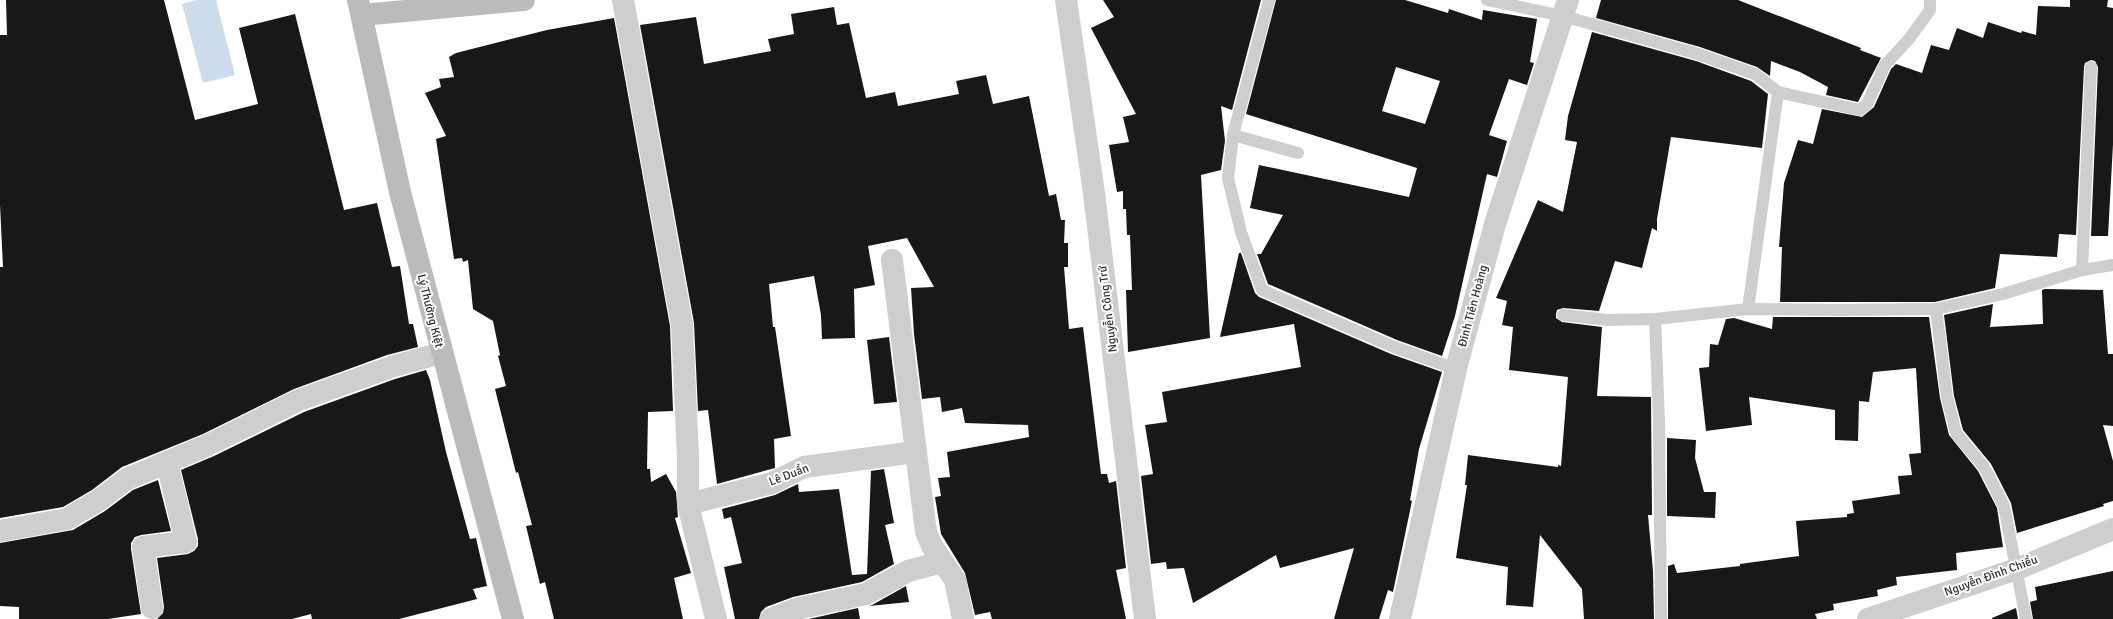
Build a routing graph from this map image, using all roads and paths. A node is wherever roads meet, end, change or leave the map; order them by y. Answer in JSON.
{"nodes":[{"id":1,"x":524,"y":0,"type":"edge"},
{"id":2,"x":623,"y":0,"type":"edge"},
{"id":3,"x":1066,"y":0,"type":"edge"},
{"id":4,"x":1269,"y":0,"type":"edge"},
{"id":5,"x":1487,"y":0,"type":"edge"},
{"id":6,"x":1930,"y":0,"type":"edge"},
{"id":7,"x":360,"y":8,"type":"edge"},
{"id":8,"x":1566,"y":8,"type":"edge"},
{"id":9,"x":2091,"y":67,"type":"dead end"},
{"id":10,"x":1778,"y":92,"type":"junction"},
{"id":11,"x":1233,"y":135,"type":"junction"},
{"id":12,"x":1298,"y":153,"type":"dead end"},
{"id":13,"x":892,"y":260,"type":"dead end"},
{"id":14,"x":2113,"y":265,"type":"edge"},
{"id":15,"x":2082,"y":270,"type":"junction"},
{"id":16,"x":1748,"y":308,"type":"junction"},
{"id":17,"x":1936,"y":309,"type":"junction"},
{"id":18,"x":1563,"y":315,"type":"dead end"},
{"id":19,"x":1655,"y":319,"type":"junction"},
{"id":20,"x":441,"y":353,"type":"junction"},
{"id":21,"x":1456,"y":369,"type":"junction"},
{"id":22,"x":915,"y":452,"type":"junction"},
{"id":23,"x":167,"y":463,"type":"junction"},
{"id":24,"x":688,"y":504,"type":"junction"},
{"id":25,"x":2113,"y":529,"type":"edge"},
{"id":26,"x":0,"y":531,"type":"edge"},
{"id":27,"x":942,"y":562,"type":"junction"},
{"id":28,"x":2017,"y":569,"type":"junction"},
{"id":29,"x":152,"y":608,"type":"dead end"},
{"id":30,"x":513,"y":619,"type":"edge"},
{"id":31,"x":716,"y":619,"type":"edge"},
{"id":32,"x":771,"y":619,"type":"edge"},
{"id":33,"x":963,"y":619,"type":"edge"},
{"id":34,"x":1145,"y":619,"type":"edge"},
{"id":35,"x":1400,"y":619,"type":"edge"},
{"id":36,"x":1660,"y":619,"type":"edge"},
{"id":37,"x":1868,"y":619,"type":"edge"},
{"id":38,"x":2026,"y":619,"type":"edge"}],
"edges":[{"from":1,"to":7,"type":"main road"},
{"from":2,"to":24,"type":"street"},
{"from":3,"to":34,"type":"street","name":"Nguyễn Công Trứ"},
{"from":4,"to":11,"type":"lane"},
{"from":5,"to":8,"type":"lane"},
{"from":6,"to":10,"type":"lane"},
{"from":7,"to":20,"type":"main road","name":"Lý Thường Kiệt"},
{"from":8,"to":10,"type":"lane"},
{"from":8,"to":21,"type":"street","name":"Đinh Tiên Hoàng"},
{"from":9,"to":15,"type":"lane"},
{"from":10,"to":16,"type":"lane"},
{"from":11,"to":12,"type":"lane"},
{"from":11,"to":21,"type":"lane"},
{"from":13,"to":22,"type":"street"},
{"from":14,"to":15,"type":"lane"},
{"from":15,"to":17,"type":"lane"},
{"from":16,"to":17,"type":"lane"},
{"from":16,"to":19,"type":"lane"},
{"from":17,"to":28,"type":"lane"},
{"from":18,"to":19,"type":"lane"},
{"from":19,"to":36,"type":"lane"},
{"from":20,"to":23,"type":"street"},
{"from":20,"to":30,"type":"main road","name":"Lý Thường Kiệt"},
{"from":21,"to":35,"type":"street","name":"Đinh Tiên Hoàng"},
{"from":22,"to":24,"type":"street","name":"Lê Duẩn"},
{"from":22,"to":27,"type":"street"},
{"from":23,"to":26,"type":"street"},
{"from":23,"to":29,"type":"street"},
{"from":24,"to":31,"type":"street"},
{"from":25,"to":28,"type":"street","name":"Nguyễn Đình Chiểu"},
{"from":27,"to":32,"type":"street"},
{"from":27,"to":33,"type":"street"},
{"from":28,"to":37,"type":"street","name":"Nguyễn Đình Chiểu"},
{"from":28,"to":38,"type":"lane"}]}
